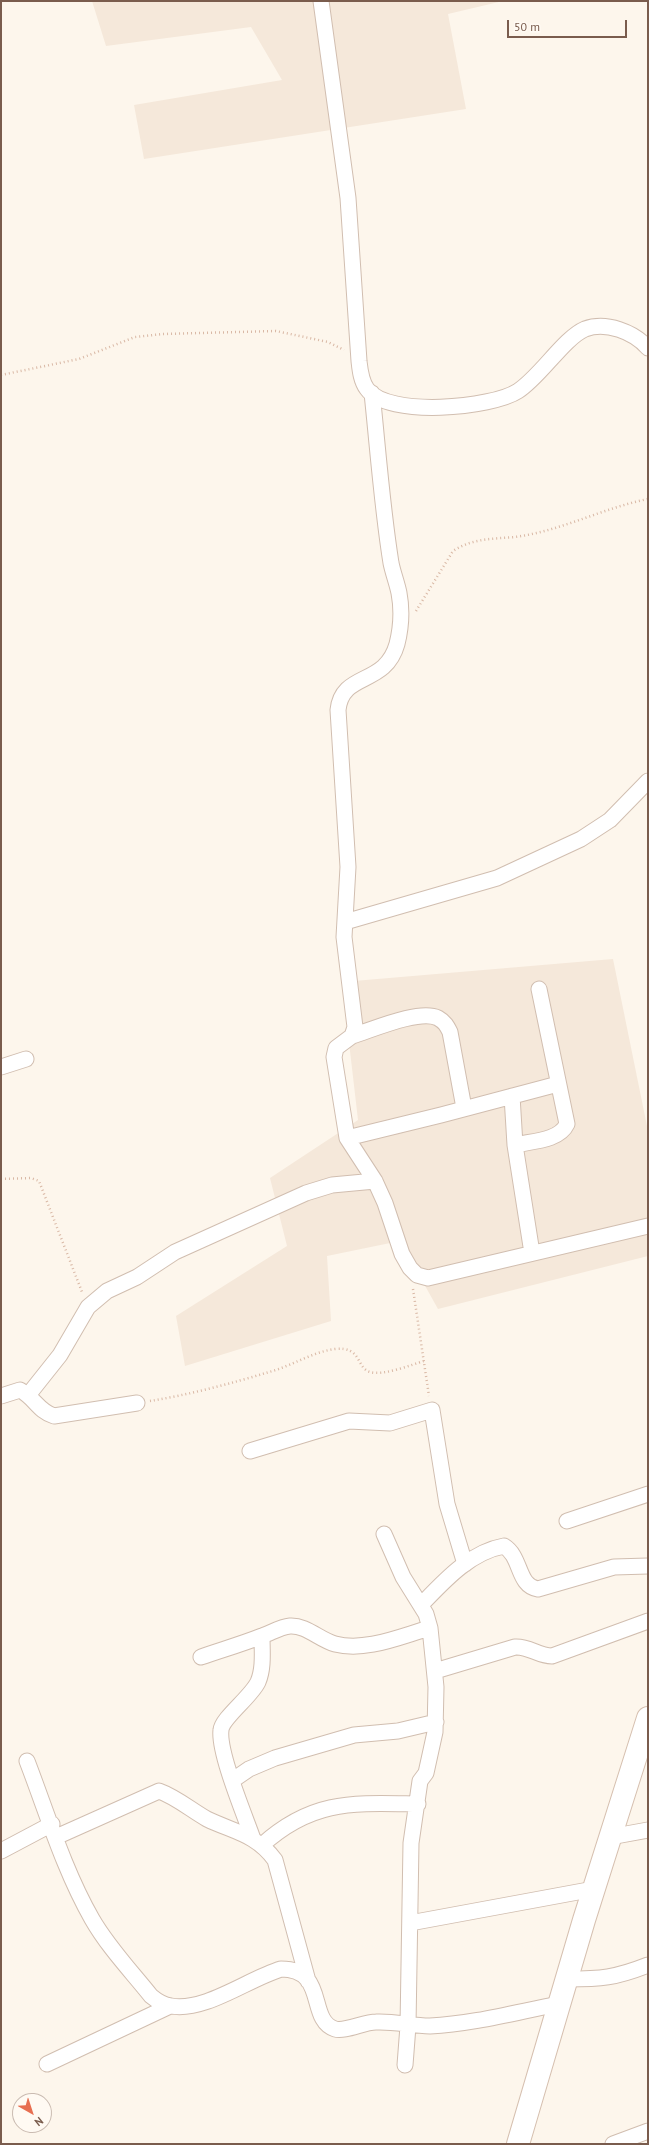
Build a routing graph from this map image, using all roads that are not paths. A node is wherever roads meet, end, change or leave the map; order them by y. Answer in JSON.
{"nodes":[{"id":1,"x":321,"y":1,"type":"edge"},
{"id":2,"x":648,"y":348,"type":"edge"},
{"id":3,"x":372,"y":393,"type":"junction"},
{"id":4,"x":648,"y":781,"type":"edge"},
{"id":5,"x":345,"y":922,"type":"junction"},
{"id":6,"x":539,"y":989,"type":"dead end"},
{"id":7,"x":352,"y":1036,"type":"junction"},
{"id":8,"x":26,"y":1059,"type":"dead end"},
{"id":9,"x":1,"y":1066,"type":"edge"},
{"id":10,"x":558,"y":1084,"type":"junction"},
{"id":11,"x":512,"y":1096,"type":"junction"},
{"id":12,"x":464,"y":1108,"type":"junction"},
{"id":13,"x":347,"y":1138,"type":"junction"},
{"id":14,"x":515,"y":1145,"type":"junction"},
{"id":15,"x":376,"y":1181,"type":"junction"},
{"id":16,"x":648,"y":1226,"type":"edge"},
{"id":17,"x":532,"y":1253,"type":"junction"},
{"id":18,"x":29,"y":1394,"type":"junction"},
{"id":19,"x":1,"y":1396,"type":"edge"},
{"id":20,"x":137,"y":1403,"type":"road end"},
{"id":21,"x":250,"y":1451,"type":"dead end"},
{"id":22,"x":648,"y":1494,"type":"edge"},
{"id":23,"x":567,"y":1521,"type":"dead end"},
{"id":24,"x":384,"y":1534,"type":"dead end"},
{"id":25,"x":465,"y":1564,"type":"junction"},
{"id":26,"x":648,"y":1566,"type":"edge"},
{"id":27,"x":421,"y":1605,"type":"junction"},
{"id":28,"x":648,"y":1621,"type":"edge"},
{"id":29,"x":430,"y":1628,"type":"junction"},
{"id":30,"x":262,"y":1636,"type":"junction"},
{"id":31,"x":201,"y":1657,"type":"dead end"},
{"id":32,"x":435,"y":1671,"type":"junction"},
{"id":33,"x":648,"y":1718,"type":"edge"},
{"id":34,"x":436,"y":1722,"type":"junction"},
{"id":35,"x":27,"y":1761,"type":"dead end"},
{"id":36,"x":233,"y":1780,"type":"junction"},
{"id":37,"x":418,"y":1804,"type":"junction"},
{"id":38,"x":54,"y":1830,"type":"junction"},
{"id":39,"x":648,"y":1830,"type":"edge"},
{"id":40,"x":610,"y":1838,"type":"junction"},
{"id":41,"x":258,"y":1842,"type":"junction"},
{"id":42,"x":1,"y":1851,"type":"edge"},
{"id":43,"x":594,"y":1889,"type":"junction"},
{"id":44,"x":410,"y":1923,"type":"junction"},
{"id":45,"x":648,"y":1965,"type":"edge"},
{"id":46,"x":566,"y":1979,"type":"junction"},
{"id":47,"x":308,"y":1981,"type":"junction"},
{"id":48,"x":559,"y":2004,"type":"junction"},
{"id":49,"x":170,"y":2006,"type":"junction"},
{"id":50,"x":408,"y":2026,"type":"junction"},
{"id":51,"x":47,"y":2064,"type":"dead end"},
{"id":52,"x":405,"y":2064,"type":"dead end"},
{"id":53,"x":648,"y":2131,"type":"edge"},
{"id":54,"x":518,"y":2144,"type":"edge"},
{"id":55,"x":613,"y":2144,"type":"edge"}],
"edges":[{"from":1,"to":3,"type":"street"},
{"from":2,"to":3,"type":"street"},
{"from":3,"to":5,"type":"street"},
{"from":4,"to":5,"type":"street"},
{"from":5,"to":7,"type":"street"},
{"from":6,"to":10,"type":"street"},
{"from":7,"to":12,"type":"street"},
{"from":7,"to":13,"type":"street"},
{"from":8,"to":9,"type":"street"},
{"from":10,"to":11,"type":"street"},
{"from":10,"to":14,"type":"street"},
{"from":11,"to":12,"type":"street"},
{"from":11,"to":14,"type":"street"},
{"from":12,"to":13,"type":"street"},
{"from":13,"to":15,"type":"street"},
{"from":14,"to":17,"type":"street"},
{"from":15,"to":17,"type":"street"},
{"from":15,"to":18,"type":"street"},
{"from":16,"to":17,"type":"street"},
{"from":18,"to":19,"type":"street"},
{"from":18,"to":20,"type":"street"},
{"from":21,"to":25,"type":"street"},
{"from":22,"to":23,"type":"street"},
{"from":24,"to":27,"type":"street"},
{"from":25,"to":26,"type":"street"},
{"from":25,"to":27,"type":"street"},
{"from":27,"to":29,"type":"street"},
{"from":28,"to":32,"type":"street"},
{"from":29,"to":30,"type":"street"},
{"from":29,"to":32,"type":"street"},
{"from":30,"to":31,"type":"street"},
{"from":30,"to":36,"type":"street"},
{"from":32,"to":34,"type":"street"},
{"from":33,"to":40,"type":"street"},
{"from":34,"to":36,"type":"street"},
{"from":34,"to":37,"type":"street"},
{"from":35,"to":38,"type":"street"},
{"from":36,"to":41,"type":"street"},
{"from":37,"to":41,"type":"street"},
{"from":37,"to":44,"type":"street"},
{"from":38,"to":41,"type":"street"},
{"from":38,"to":42,"type":"street"},
{"from":38,"to":49,"type":"street"},
{"from":39,"to":40,"type":"street"},
{"from":40,"to":43,"type":"street"},
{"from":41,"to":47,"type":"street"},
{"from":43,"to":44,"type":"street"},
{"from":43,"to":46,"type":"street"},
{"from":44,"to":50,"type":"street"},
{"from":45,"to":46,"type":"street"},
{"from":46,"to":48,"type":"street"},
{"from":47,"to":49,"type":"street"},
{"from":47,"to":50,"type":"street"},
{"from":48,"to":50,"type":"street"},
{"from":48,"to":54,"type":"street"},
{"from":49,"to":51,"type":"street"},
{"from":50,"to":52,"type":"street"},
{"from":53,"to":55,"type":"street"}]}
